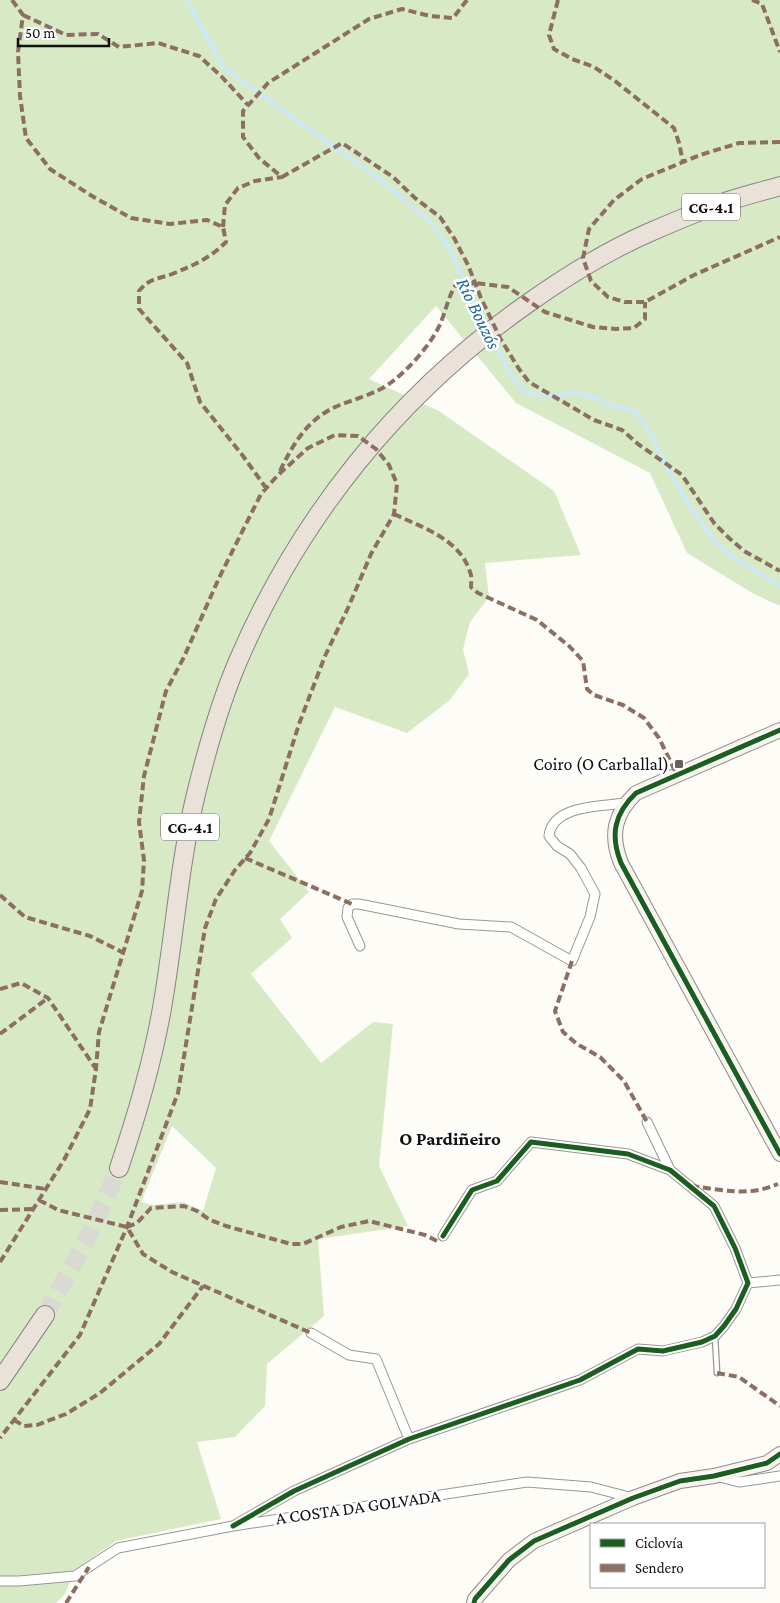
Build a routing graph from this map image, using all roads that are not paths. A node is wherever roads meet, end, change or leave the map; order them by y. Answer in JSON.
{"nodes":[{"id":1,"x":780,"y":186,"type":"edge"},
{"id":2,"x":780,"y":730,"type":"edge"},
{"id":3,"x":626,"y":803,"type":"junction"},
{"id":4,"x":360,"y":946,"type":"dead end"},
{"id":5,"x":647,"y":1122,"type":"dead end"},
{"id":6,"x":780,"y":1154,"type":"edge"},
{"id":7,"x":119,"y":1168,"type":"tunnel mouth"},
{"id":8,"x":670,"y":1170,"type":"junction"},
{"id":9,"x":443,"y":1236,"type":"dead end"},
{"id":10,"x":780,"y":1280,"type":"edge"},
{"id":11,"x":748,"y":1283,"type":"junction"},
{"id":12,"x":45,"y":1315,"type":"tunnel mouth"},
{"id":13,"x":311,"y":1334,"type":"dead end"},
{"id":14,"x":715,"y":1336,"type":"junction"},
{"id":15,"x":717,"y":1373,"type":"dead end"},
{"id":16,"x":0,"y":1382,"type":"edge"},
{"id":17,"x":409,"y":1439,"type":"junction"},
{"id":18,"x":780,"y":1454,"type":"edge"},
{"id":19,"x":714,"y":1476,"type":"junction"},
{"id":20,"x":780,"y":1476,"type":"edge"},
{"id":21,"x":633,"y":1498,"type":"junction"},
{"id":22,"x":233,"y":1526,"type":"junction"},
{"id":23,"x":0,"y":1581,"type":"edge"},
{"id":24,"x":474,"y":1603,"type":"edge"}],
"edges":[{"from":1,"to":7,"type":"highway","number":"CG-4.1"},
{"from":2,"to":3,"type":"street"},
{"from":3,"to":4,"type":"street"},
{"from":3,"to":6,"type":"street"},
{"from":5,"to":8,"type":"street"},
{"from":8,"to":9,"type":"street"},
{"from":8,"to":11,"type":"street"},
{"from":10,"to":11,"type":"street"},
{"from":11,"to":14,"type":"street"},
{"from":12,"to":16,"type":"highway"},
{"from":13,"to":17,"type":"street"},
{"from":14,"to":15,"type":"lane"},
{"from":14,"to":17,"type":"street"},
{"from":17,"to":22,"type":"street"},
{"from":18,"to":19,"type":"street"},
{"from":19,"to":20,"type":"street"},
{"from":19,"to":21,"type":"street"},
{"from":21,"to":22,"type":"street","name":"A COSTA DA GOLVADA"},
{"from":21,"to":24,"type":"street"},
{"from":22,"to":23,"type":"street","name":"A COSTA DA GOLVADA"}]}
